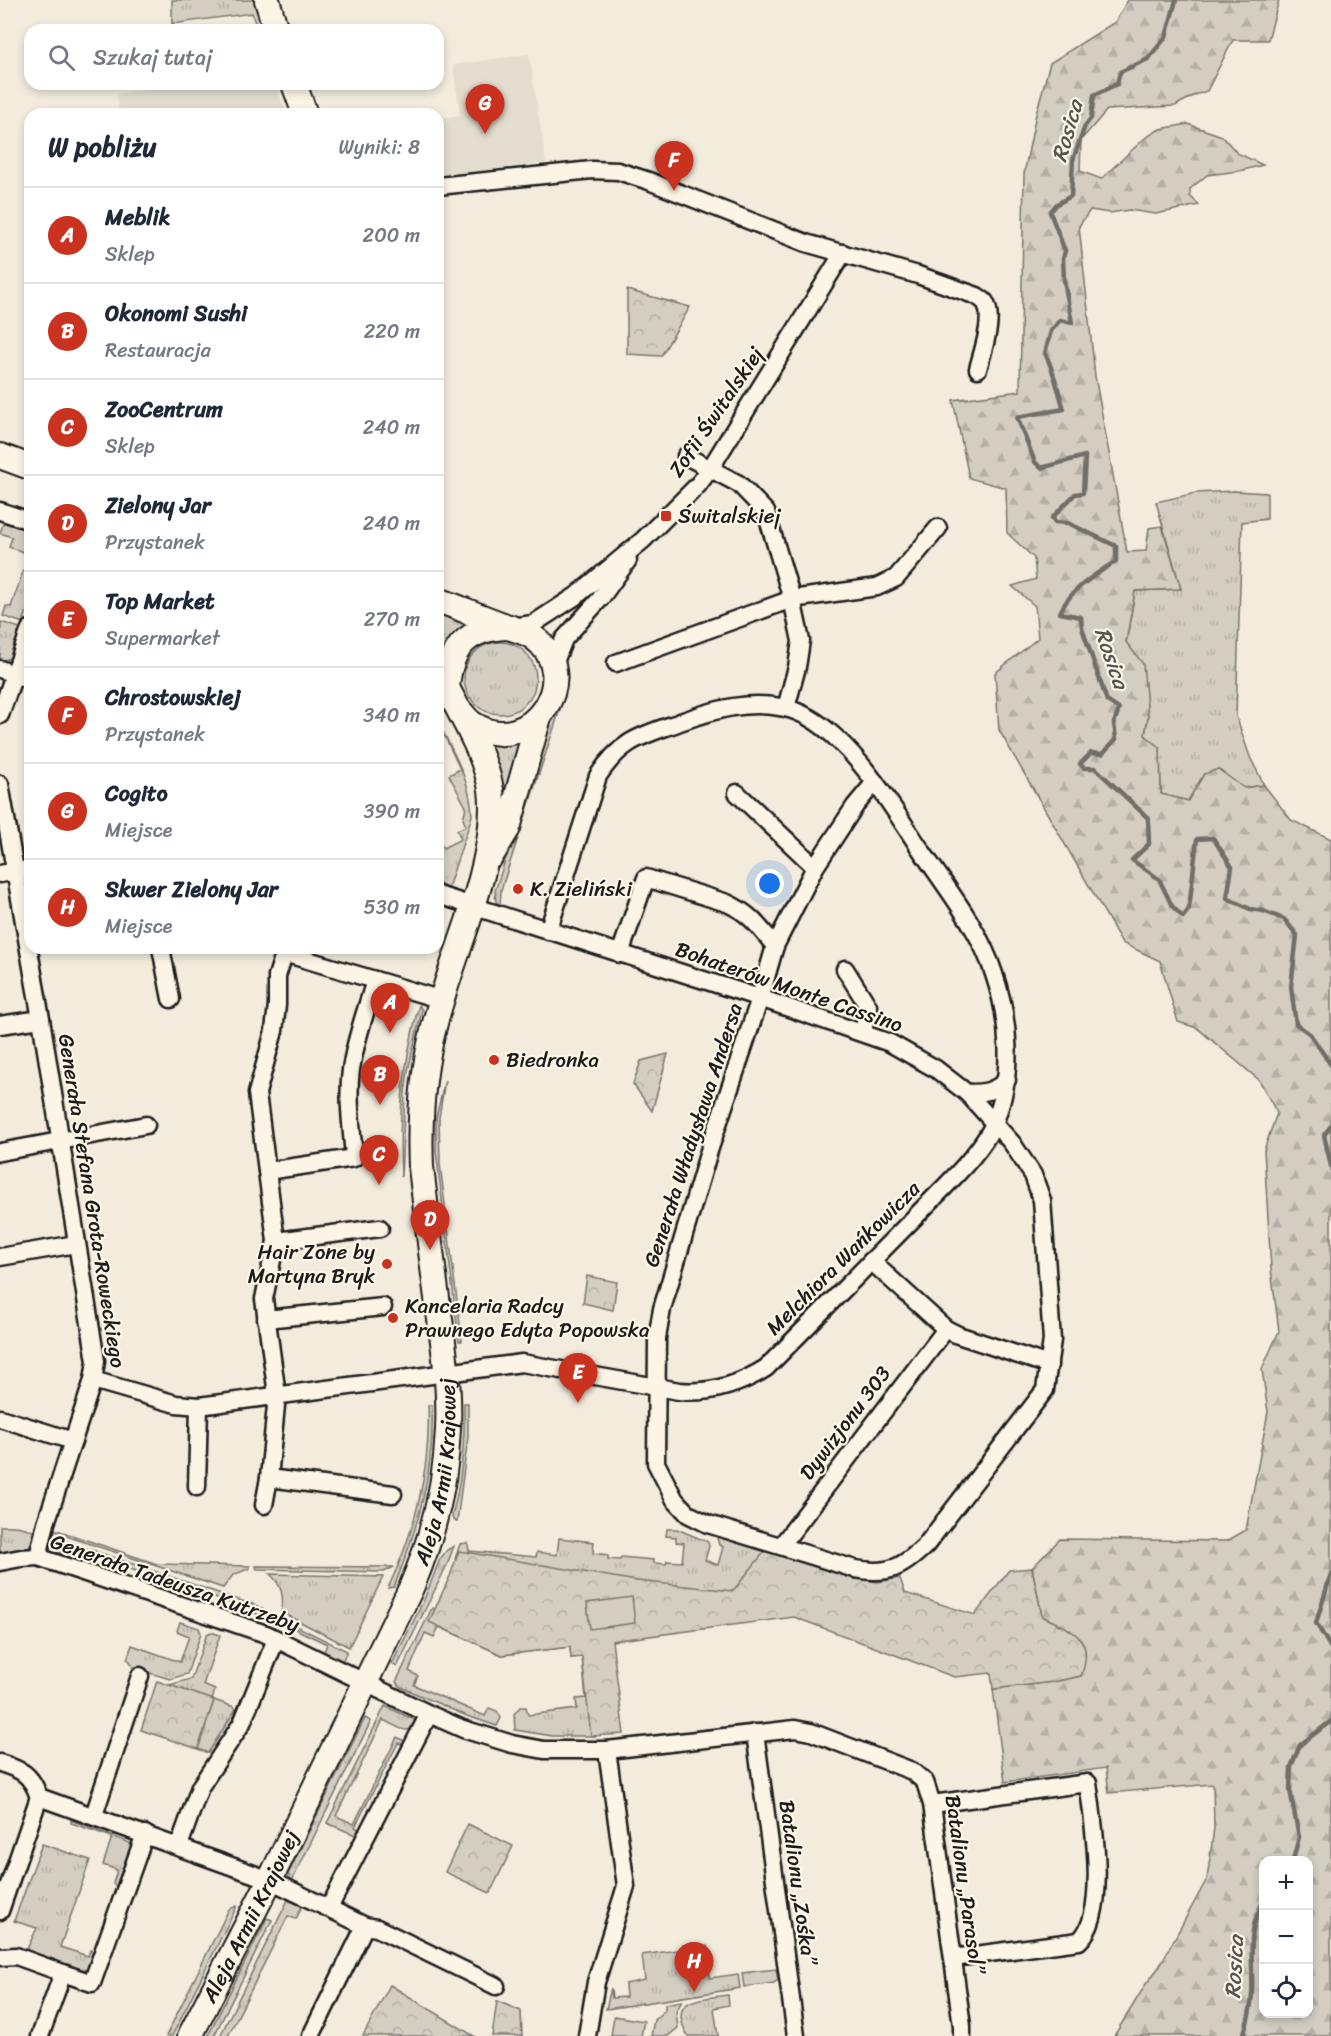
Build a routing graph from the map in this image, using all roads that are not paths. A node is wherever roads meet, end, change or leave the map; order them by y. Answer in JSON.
{"nodes":[{"id":1,"x":267,"y":0,"type":"edge"},
{"id":2,"x":274,"y":24,"type":"edge"},
{"id":3,"x":296,"y":90,"type":"edge"},
{"id":4,"x":303,"y":108,"type":"edge"},
{"id":5,"x":444,"y":185,"type":"edge"},
{"id":6,"x":843,"y":253,"type":"junction"},
{"id":7,"x":978,"y":369,"type":"dead end"},
{"id":8,"x":0,"y":456,"type":"edge"},
{"id":9,"x":687,"y":456,"type":"dead end"},
{"id":10,"x":24,"y":465,"type":"edge"},
{"id":11,"x":710,"y":469,"type":"junction"},
{"id":12,"x":0,"y":511,"type":"edge"},
{"id":13,"x":24,"y":519,"type":"edge"},
{"id":14,"x":938,"y":528,"type":"dead end"},
{"id":15,"x":643,"y":540,"type":"junction"},
{"id":16,"x":792,"y":599,"type":"junction"},
{"id":17,"x":444,"y":602,"type":"edge"},
{"id":18,"x":509,"y":627,"type":"junction"},
{"id":19,"x":24,"y":647,"type":"edge"},
{"id":20,"x":616,"y":663,"type":"dead end"},
{"id":21,"x":553,"y":667,"type":"junction"},
{"id":22,"x":15,"y":674,"type":"edge"},
{"id":23,"x":447,"y":689,"type":"edge"},
{"id":24,"x":786,"y":708,"type":"junction"},
{"id":25,"x":0,"y":715,"type":"edge"},
{"id":26,"x":538,"y":717,"type":"junction"},
{"id":27,"x":875,"y":782,"type":"junction"},
{"id":28,"x":1,"y":791,"type":"edge"},
{"id":29,"x":737,"y":793,"type":"dead end"},
{"id":30,"x":486,"y":866,"type":"junction"},
{"id":31,"x":815,"y":867,"type":"junction"},
{"id":32,"x":15,"y":872,"type":"edge"},
{"id":33,"x":444,"y":897,"type":"edge"},
{"id":34,"x":473,"y":906,"type":"junction"},
{"id":35,"x":24,"y":923,"type":"edge"},
{"id":36,"x":548,"y":931,"type":"junction"},
{"id":37,"x":775,"y":946,"type":"junction"},
{"id":38,"x":30,"y":954,"type":"edge"},
{"id":39,"x":162,"y":954,"type":"edge"},
{"id":40,"x":284,"y":954,"type":"edge"},
{"id":41,"x":297,"y":954,"type":"edge"},
{"id":42,"x":620,"y":954,"type":"junction"},
{"id":43,"x":845,"y":969,"type":"dead end"},
{"id":44,"x":375,"y":980,"type":"junction"},
{"id":45,"x":760,"y":998,"type":"junction"},
{"id":46,"x":171,"y":999,"type":"dead end"},
{"id":47,"x":442,"y":1000,"type":"junction"},
{"id":48,"x":41,"y":1019,"type":"junction"},
{"id":49,"x":0,"y":1025,"type":"edge"},
{"id":50,"x":862,"y":1033,"type":"junction"},
{"id":51,"x":1007,"y":1080,"type":"junction"},
{"id":52,"x":968,"y":1093,"type":"junction"},
{"id":53,"x":994,"y":1123,"type":"junction"},
{"id":54,"x":146,"y":1125,"type":"dead end"},
{"id":55,"x":60,"y":1142,"type":"junction"},
{"id":56,"x":0,"y":1152,"type":"edge"},
{"id":57,"x":267,"y":1171,"type":"junction"},
{"id":58,"x":380,"y":1228,"type":"dead end"},
{"id":59,"x":276,"y":1241,"type":"junction"},
{"id":60,"x":76,"y":1244,"type":"junction"},
{"id":61,"x":0,"y":1257,"type":"edge"},
{"id":62,"x":871,"y":1261,"type":"junction"},
{"id":63,"x":383,"y":1307,"type":"dead end"},
{"id":64,"x":266,"y":1319,"type":"junction"},
{"id":65,"x":946,"y":1329,"type":"junction"},
{"id":66,"x":1049,"y":1365,"type":"junction"},
{"id":67,"x":446,"y":1373,"type":"junction"},
{"id":68,"x":93,"y":1380,"type":"junction"},
{"id":69,"x":656,"y":1387,"type":"junction"},
{"id":70,"x":277,"y":1395,"type":"junction"},
{"id":71,"x":199,"y":1406,"type":"junction"},
{"id":72,"x":0,"y":1418,"type":"edge"},
{"id":73,"x":73,"y":1442,"type":"junction"},
{"id":74,"x":269,"y":1478,"type":"junction"},
{"id":75,"x":197,"y":1487,"type":"dead end"},
{"id":76,"x":393,"y":1494,"type":"dead end"},
{"id":77,"x":264,"y":1505,"type":"dead end"},
{"id":78,"x":781,"y":1546,"type":"junction"},
{"id":79,"x":38,"y":1557,"type":"junction"},
{"id":80,"x":0,"y":1562,"type":"edge"},
{"id":81,"x":276,"y":1639,"type":"junction"},
{"id":82,"x":140,"y":1676,"type":"dead end"},
{"id":83,"x":364,"y":1683,"type":"junction"},
{"id":84,"x":429,"y":1714,"type":"junction"},
{"id":85,"x":755,"y":1733,"type":"junction"},
{"id":86,"x":607,"y":1750,"type":"junction"},
{"id":87,"x":0,"y":1763,"type":"edge"},
{"id":88,"x":39,"y":1797,"type":"junction"},
{"id":89,"x":932,"y":1804,"type":"junction"},
{"id":90,"x":94,"y":1815,"type":"junction"},
{"id":91,"x":145,"y":1834,"type":"junction"},
{"id":92,"x":179,"y":1846,"type":"junction"},
{"id":93,"x":270,"y":1880,"type":"junction"},
{"id":94,"x":329,"y":1908,"type":"junction"},
{"id":95,"x":0,"y":1911,"type":"edge"},
{"id":96,"x":365,"y":1926,"type":"junction"},
{"id":97,"x":0,"y":1957,"type":"edge"},
{"id":98,"x":953,"y":1958,"type":"junction"},
{"id":99,"x":63,"y":1973,"type":"junction"},
{"id":100,"x":496,"y":1986,"type":"dead end"},
{"id":101,"x":40,"y":2036,"type":"edge"},
{"id":102,"x":190,"y":2036,"type":"edge"},
{"id":103,"x":311,"y":2036,"type":"edge"},
{"id":104,"x":587,"y":2036,"type":"edge"},
{"id":105,"x":796,"y":2036,"type":"edge"},
{"id":106,"x":962,"y":2036,"type":"edge"}],
"edges":[{"from":1,"to":2,"type":"street"},
{"from":3,"to":4,"type":"street"},
{"from":5,"to":6,"type":"street"},
{"from":6,"to":7,"type":"street"},
{"from":6,"to":11,"type":"street","name":"Zofii Świtalskiej"},
{"from":8,"to":10,"type":"street"},
{"from":9,"to":11,"type":"street"},
{"from":11,"to":15,"type":"street","name":"Zofii Świtalskiej"},
{"from":11,"to":16,"type":"street"},
{"from":12,"to":13,"type":"street"},
{"from":14,"to":16,"type":"street"},
{"from":15,"to":18,"type":"street","name":"Zofii Świtalskiej"},
{"from":15,"to":21,"type":"street"},
{"from":16,"to":20,"type":"street"},
{"from":16,"to":24,"type":"street"},
{"from":17,"to":18,"type":"street"},
{"from":18,"to":21,"type":"street"},
{"from":18,"to":23,"type":"street"},
{"from":19,"to":22,"type":"street"},
{"from":21,"to":26,"type":"street"},
{"from":22,"to":25,"type":"street"},
{"from":23,"to":26,"type":"street"},
{"from":23,"to":30,"type":"street","name":"Aleja Armii Krajowej"},
{"from":24,"to":27,"type":"street","name":"Melchiora Wańkowicza"},
{"from":24,"to":36,"type":"street","name":"Melchiora Wańkowicza"},
{"from":26,"to":30,"type":"street","name":"Aleja Armii Krajowej"},
{"from":27,"to":31,"type":"street","name":"Generała Władysława Andersa"},
{"from":27,"to":51,"type":"street","name":"Melchiora Wańkowicza"},
{"from":28,"to":32,"type":"street","name":"Generała Stefana Grota-Roweckiego"},
{"from":29,"to":31,"type":"street"},
{"from":30,"to":34,"type":"street","name":"Aleja Armii Krajowej"},
{"from":31,"to":37,"type":"street","name":"Generała Władysława Andersa"},
{"from":32,"to":35,"type":"street","name":"Generała Stefana Grota-Roweckiego"},
{"from":33,"to":34,"type":"street","name":"Bohaterów Monte Cassino"},
{"from":34,"to":36,"type":"street","name":"Bohaterów Monte Cassino"},
{"from":34,"to":47,"type":"street","name":"Aleja Armii Krajowej"},
{"from":36,"to":42,"type":"street","name":"Bohaterów Monte Cassino"},
{"from":37,"to":42,"type":"street"},
{"from":37,"to":45,"type":"street","name":"Generała Władysława Andersa"},
{"from":38,"to":48,"type":"street","name":"Generała Stefana Grota-Roweckiego"},
{"from":39,"to":46,"type":"street"},
{"from":40,"to":57,"type":"street"},
{"from":41,"to":44,"type":"street"},
{"from":42,"to":45,"type":"street","name":"Bohaterów Monte Cassino"},
{"from":43,"to":50,"type":"street"},
{"from":44,"to":47,"type":"street"},
{"from":44,"to":57,"type":"street"},
{"from":45,"to":50,"type":"street","name":"Bohaterów Monte Cassino"},
{"from":45,"to":69,"type":"street","name":"Generała Władysława Andersa"},
{"from":47,"to":67,"type":"street","name":"Aleja Armii Krajowej"},
{"from":48,"to":49,"type":"street"},
{"from":48,"to":55,"type":"street","name":"Generała Stefana Grota-Roweckiego"},
{"from":50,"to":52,"type":"street","name":"Bohaterów Monte Cassino"},
{"from":51,"to":52,"type":"street"},
{"from":51,"to":53,"type":"street","name":"Melchiora Wańkowicza"},
{"from":52,"to":53,"type":"street","name":"Bohaterów Monte Cassino"},
{"from":53,"to":62,"type":"street","name":"Melchiora Wańkowicza"},
{"from":53,"to":66,"type":"street","name":"Bohaterów Monte Cassino"},
{"from":54,"to":55,"type":"street"},
{"from":55,"to":56,"type":"street"},
{"from":55,"to":60,"type":"street","name":"Generała Stefana Grota-Roweckiego"},
{"from":57,"to":59,"type":"street"},
{"from":58,"to":59,"type":"street"},
{"from":59,"to":64,"type":"street"},
{"from":60,"to":61,"type":"street"},
{"from":60,"to":68,"type":"street","name":"Generała Stefana Grota-Roweckiego"},
{"from":62,"to":65,"type":"street"},
{"from":62,"to":69,"type":"street","name":"Melchiora Wańkowicza"},
{"from":63,"to":64,"type":"street"},
{"from":64,"to":70,"type":"street"},
{"from":65,"to":66,"type":"street"},
{"from":65,"to":78,"type":"street","name":"Dywizjonu 303"},
{"from":66,"to":78,"type":"street","name":"Bohaterów Monte Cassino"},
{"from":67,"to":69,"type":"street","name":"Melchiora Wańkowicza"},
{"from":67,"to":70,"type":"street","name":"Generała Stefana Grota-Roweckiego"},
{"from":67,"to":83,"type":"street","name":"Aleja Armii Krajowej"},
{"from":68,"to":71,"type":"street","name":"Generała Stefana Grota-Roweckiego"},
{"from":68,"to":73,"type":"street"},
{"from":69,"to":78,"type":"street","name":"Bohaterów Monte Cassino"},
{"from":70,"to":71,"type":"street","name":"Generała Stefana Grota-Roweckiego"},
{"from":70,"to":74,"type":"street"},
{"from":71,"to":75,"type":"street"},
{"from":72,"to":73,"type":"street"},
{"from":73,"to":79,"type":"street"},
{"from":74,"to":76,"type":"street"},
{"from":74,"to":77,"type":"street"},
{"from":79,"to":80,"type":"street","name":"Generała Tadeusza Kutrzeby"},
{"from":79,"to":81,"type":"street","name":"Generała Tadeusza Kutrzeby"},
{"from":81,"to":83,"type":"street","name":"Generała Tadeusza Kutrzeby"},
{"from":81,"to":92,"type":"street"},
{"from":82,"to":90,"type":"street"},
{"from":83,"to":84,"type":"street","name":"Batalionu „Parasol”"},
{"from":83,"to":93,"type":"street","name":"Aleja Armii Krajowej"},
{"from":84,"to":86,"type":"street","name":"Batalionu „Parasol”"},
{"from":84,"to":94,"type":"street"},
{"from":85,"to":86,"type":"street","name":"Batalionu „Parasol”"},
{"from":85,"to":89,"type":"street","name":"Batalionu „Parasol”"},
{"from":85,"to":105,"type":"street","name":"Batalionu „Zośka”"},
{"from":86,"to":104,"type":"street"},
{"from":87,"to":88,"type":"street"},
{"from":88,"to":90,"type":"street"},
{"from":88,"to":95,"type":"street"},
{"from":89,"to":98,"type":"street","name":"Batalionu „Parasol”"},
{"from":89,"to":98,"type":"street"},
{"from":90,"to":91,"type":"street"},
{"from":91,"to":92,"type":"street"},
{"from":91,"to":99,"type":"street"},
{"from":92,"to":93,"type":"street"},
{"from":93,"to":94,"type":"street"},
{"from":93,"to":102,"type":"street","name":"Aleja Armii Krajowej"},
{"from":94,"to":96,"type":"street"},
{"from":96,"to":100,"type":"street"},
{"from":96,"to":103,"type":"street"},
{"from":97,"to":99,"type":"street"},
{"from":98,"to":106,"type":"street","name":"Batalionu „Parasol”"},
{"from":99,"to":101,"type":"street"}]}
